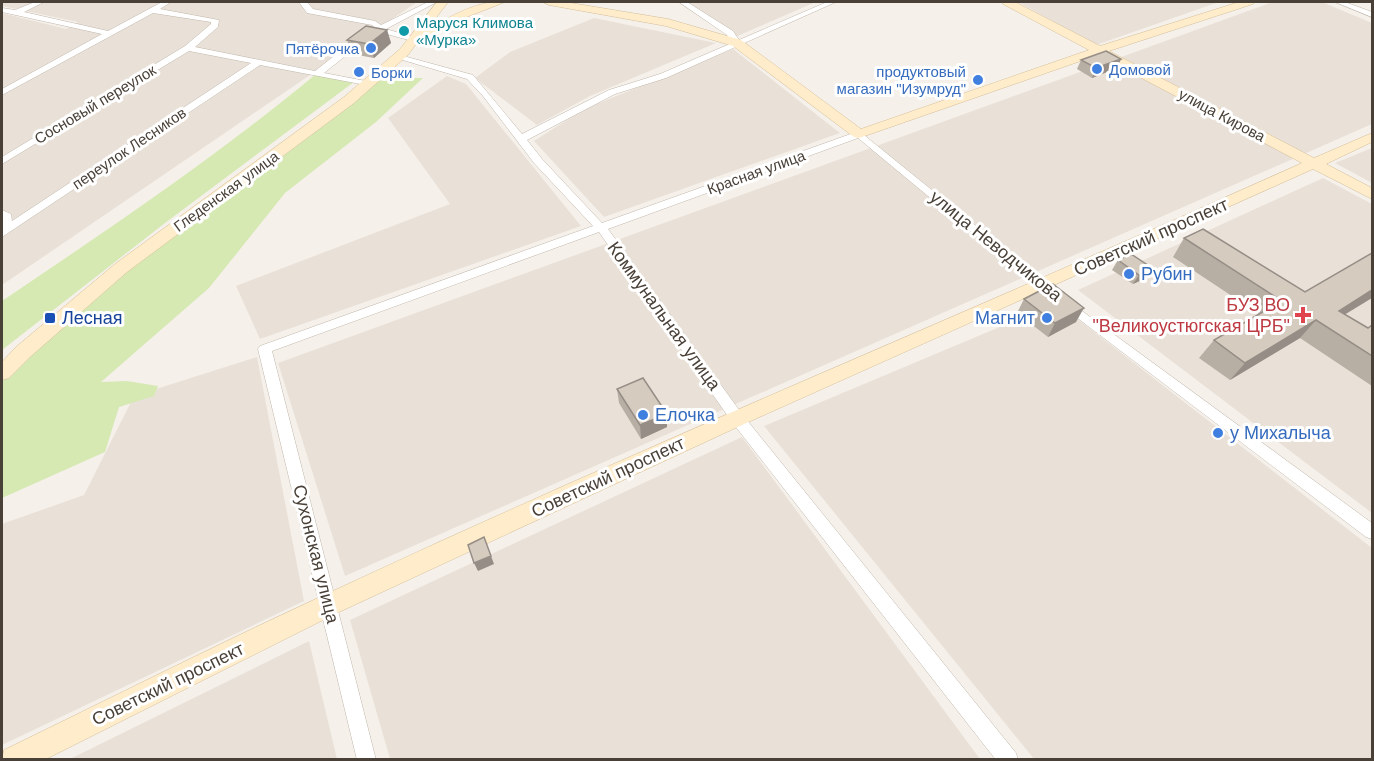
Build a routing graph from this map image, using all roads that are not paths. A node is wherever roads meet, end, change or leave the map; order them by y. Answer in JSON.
{"nodes":[{"id":1,"x":40,"y":2,"type":"edge"},
{"id":2,"x":167,"y":2,"type":"edge"},
{"id":3,"x":303,"y":2,"type":"edge"},
{"id":4,"x":419,"y":2,"type":"edge"},
{"id":5,"x":433,"y":2,"type":"edge"},
{"id":6,"x":442,"y":2,"type":"edge"},
{"id":7,"x":499,"y":2,"type":"edge"},
{"id":8,"x":549,"y":2,"type":"edge"},
{"id":9,"x":683,"y":2,"type":"edge"},
{"id":10,"x":832,"y":2,"type":"edge"},
{"id":11,"x":1007,"y":2,"type":"edge"},
{"id":12,"x":1249,"y":2,"type":"edge"},
{"id":13,"x":1339,"y":2,"type":"edge"},
{"id":14,"x":2,"y":10,"type":"edge"},
{"id":15,"x":152,"y":10,"type":"junction"},
{"id":16,"x":16,"y":13,"type":"junction"},
{"id":17,"x":1372,"y":15,"type":"edge"},
{"id":18,"x":381,"y":30,"type":"junction"},
{"id":19,"x":107,"y":33,"type":"junction"},
{"id":20,"x":737,"y":43,"type":"junction"},
{"id":21,"x":188,"y":48,"type":"junction"},
{"id":22,"x":406,"y":49,"type":"junction"},
{"id":23,"x":1100,"y":50,"type":"junction"},
{"id":24,"x":257,"y":63,"type":"junction"},
{"id":25,"x":317,"y":74,"type":"junction"},
{"id":26,"x":368,"y":84,"type":"junction"},
{"id":27,"x":2,"y":92,"type":"edge"},
{"id":28,"x":859,"y":134,"type":"junction"},
{"id":29,"x":1372,"y":137,"type":"edge"},
{"id":30,"x":521,"y":139,"type":"junction"},
{"id":31,"x":2,"y":161,"type":"edge"},
{"id":32,"x":1313,"y":163,"type":"junction"},
{"id":33,"x":1372,"y":194,"type":"edge"},
{"id":34,"x":2,"y":213,"type":"edge"},
{"id":35,"x":602,"y":229,"type":"junction"},
{"id":36,"x":3,"y":232,"type":"edge"},
{"id":37,"x":1041,"y":285,"type":"junction"},
{"id":38,"x":265,"y":349,"type":"joint"},
{"id":39,"x":2,"y":373,"type":"edge"},
{"id":40,"x":737,"y":418,"type":"junction"},
{"id":41,"x":1372,"y":532,"type":"edge"},
{"id":42,"x":328,"y":605,"type":"junction"},
{"id":43,"x":14,"y":759,"type":"edge"},
{"id":44,"x":367,"y":759,"type":"edge"},
{"id":45,"x":1009,"y":759,"type":"edge"}],
"edges":[{"from":1,"to":16,"type":"street"},
{"from":2,"to":15,"type":"street"},
{"from":3,"to":18,"type":"street","name":"Коммунальная улица"},
{"from":4,"to":18,"type":"street"},
{"from":5,"to":18,"type":"street"},
{"from":6,"to":22,"type":"main road","name":"Гледенская улица"},
{"from":7,"to":22,"type":"main road"},
{"from":8,"to":20,"type":"main road","name":"улица Неводчикова"},
{"from":9,"to":20,"type":"street","name":"улица Неводчикова"},
{"from":10,"to":20,"type":"street"},
{"from":11,"to":23,"type":"main road","name":"улица Кирова"},
{"from":12,"to":23,"type":"main road","name":"Красная улица"},
{"from":13,"to":17,"type":"street"},
{"from":14,"to":16,"type":"street"},
{"from":15,"to":19,"type":"street"},
{"from":15,"to":21,"type":"street","name":"Сосновый переулок"},
{"from":16,"to":19,"type":"street"},
{"from":18,"to":22,"type":"street","name":"Коммунальная улица"},
{"from":18,"to":25,"type":"street"},
{"from":19,"to":27,"type":"street"},
{"from":20,"to":28,"type":"main road","name":"улица Неводчикова"},
{"from":20,"to":30,"type":"street"},
{"from":21,"to":24,"type":"street"},
{"from":21,"to":31,"type":"street","name":"Сосновый переулок"},
{"from":22,"to":26,"type":"main road","name":"Гледенская улица"},
{"from":22,"to":30,"type":"street","name":"Коммунальная улица"},
{"from":23,"to":28,"type":"main road","name":"Красная улица"},
{"from":23,"to":32,"type":"main road","name":"улица Кирова"},
{"from":24,"to":25,"type":"street"},
{"from":24,"to":36,"type":"street","name":"переулок Лесников"},
{"from":25,"to":26,"type":"street"},
{"from":26,"to":39,"type":"main road","name":"Гледенская улица"},
{"from":28,"to":35,"type":"street","name":"Красная улица"},
{"from":28,"to":37,"type":"street","name":"улица Неводчикова"},
{"from":29,"to":32,"type":"main road","name":"Советский проспект"},
{"from":30,"to":35,"type":"street","name":"Коммунальная улица"},
{"from":32,"to":33,"type":"main road","name":"улица Кирова"},
{"from":32,"to":37,"type":"main road","name":"Советский проспект"},
{"from":34,"to":36,"type":"street"},
{"from":35,"to":38,"type":"street","name":"Красная улица"},
{"from":35,"to":40,"type":"street","name":"Коммунальная улица"},
{"from":37,"to":40,"type":"main road","name":"Советский проспект"},
{"from":37,"to":41,"type":"street","name":"улица Неводчикова"},
{"from":38,"to":42,"type":"street","name":"Сухонская улица"},
{"from":40,"to":42,"type":"main road","name":"Советский проспект"},
{"from":40,"to":45,"type":"street","name":"Коммунальная улица"},
{"from":42,"to":43,"type":"main road","name":"Советский проспект"},
{"from":42,"to":44,"type":"street","name":"Сухонская улица"}]}
